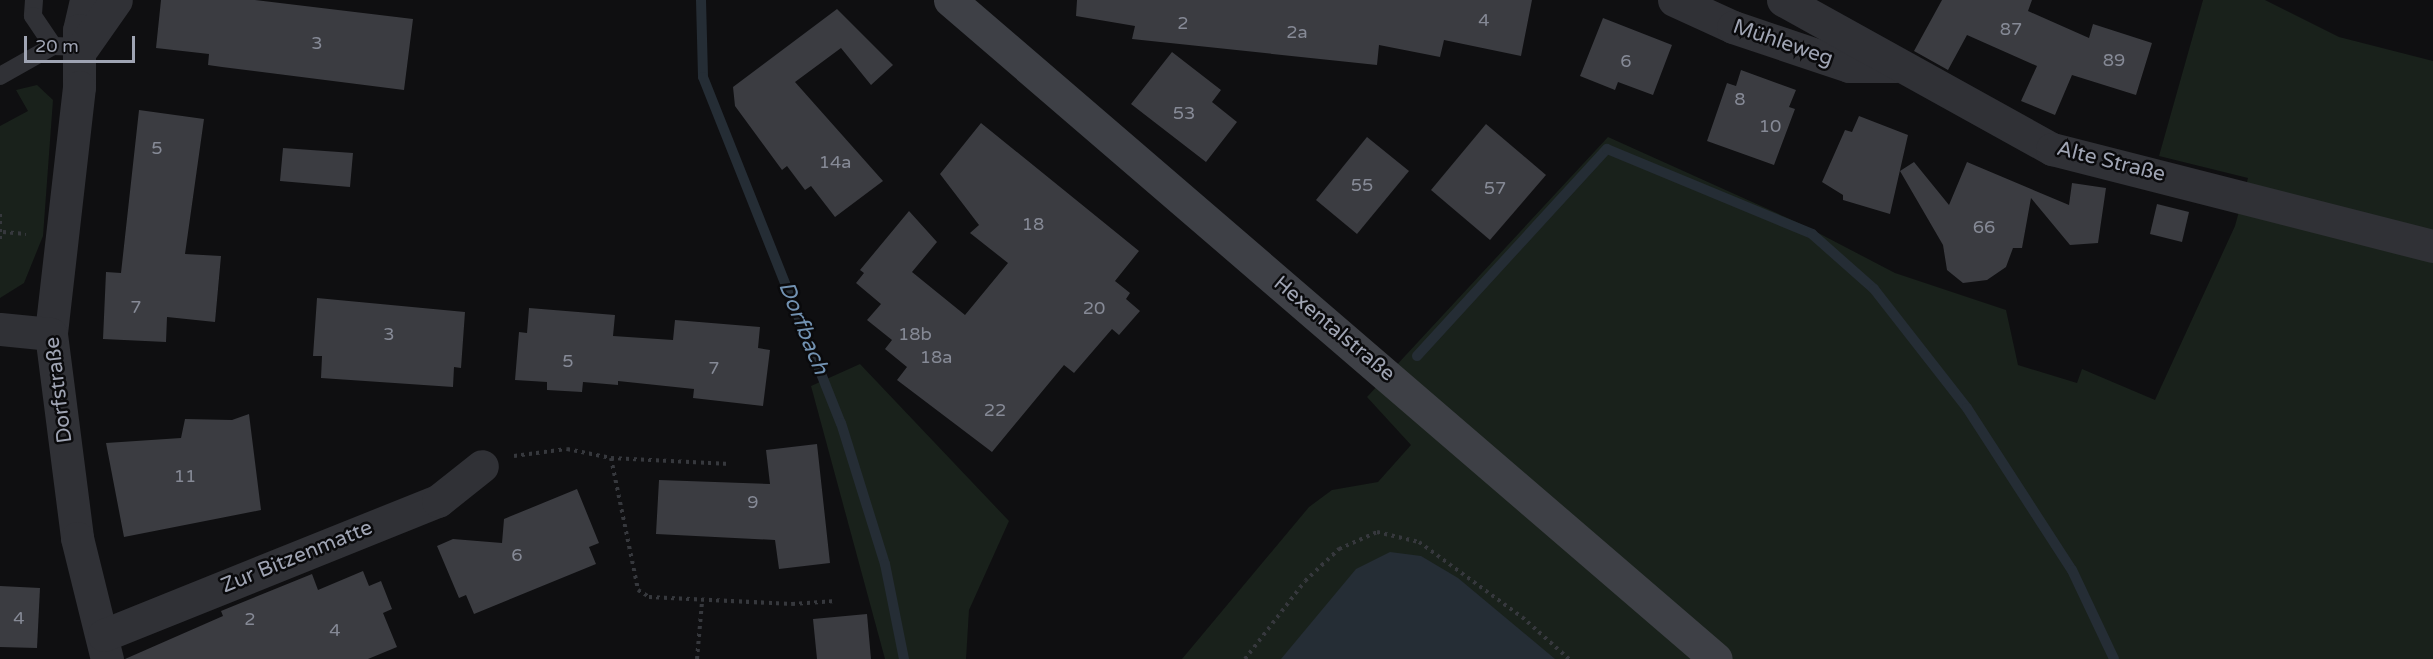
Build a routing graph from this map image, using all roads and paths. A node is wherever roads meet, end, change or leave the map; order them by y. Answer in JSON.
{"nodes":[{"id":1,"x":34,"y":0,"type":"edge"},
{"id":2,"x":86,"y":0,"type":"edge"},
{"id":3,"x":116,"y":0,"type":"edge"},
{"id":4,"x":950,"y":0,"type":"edge"},
{"id":5,"x":1674,"y":0,"type":"edge"},
{"id":6,"x":1783,"y":0,"type":"edge"},
{"id":7,"x":68,"y":46,"type":"junction"},
{"id":8,"x":1896,"y":66,"type":"junction"},
{"id":9,"x":0,"y":76,"type":"edge"},
{"id":10,"x":0,"y":214,"type":"edge"},
{"id":11,"x":0,"y":239,"type":"edge"},
{"id":12,"x":2433,"y":246,"type":"edge"},
{"id":13,"x":0,"y":329,"type":"edge"},
{"id":14,"x":51,"y":334,"type":"junction"},
{"id":15,"x":611,"y":458,"type":"junction"},
{"id":16,"x":730,"y":464,"type":"dead end"},
{"id":17,"x":482,"y":466,"type":"joint"},
{"id":18,"x":836,"y":601,"type":"dead end"},
{"id":19,"x":702,"y":602,"type":"junction"},
{"id":20,"x":106,"y":647,"type":"edge"},
{"id":21,"x":697,"y":659,"type":"edge"},
{"id":22,"x":1245,"y":659,"type":"edge"},
{"id":23,"x":1569,"y":659,"type":"edge"},
{"id":24,"x":1716,"y":659,"type":"edge"}],
"edges":[{"from":1,"to":7,"type":"lane"},
{"from":2,"to":7,"type":"street","name":"Dorfstraße"},
{"from":3,"to":7,"type":"street"},
{"from":4,"to":24,"type":"main road","name":"Hexentalstraße"},
{"from":5,"to":8,"type":"street","name":"Mühleweg"},
{"from":6,"to":8,"type":"street","name":"Alte Straße"},
{"from":7,"to":9,"type":"lane"},
{"from":7,"to":14,"type":"street","name":"Dorfstraße"},
{"from":8,"to":12,"type":"street","name":"Alte Straße"},
{"from":10,"to":11,"type":"path"},
{"from":13,"to":14,"type":"street"},
{"from":14,"to":20,"type":"street","name":"Dorfstraße"},
{"from":15,"to":16,"type":"path"},
{"from":15,"to":17,"type":"path"},
{"from":15,"to":19,"type":"path"},
{"from":17,"to":20,"type":"street","name":"Zur Bitzenmatte"},
{"from":18,"to":19,"type":"path"},
{"from":19,"to":21,"type":"path"},
{"from":22,"to":23,"type":"path"}]}
